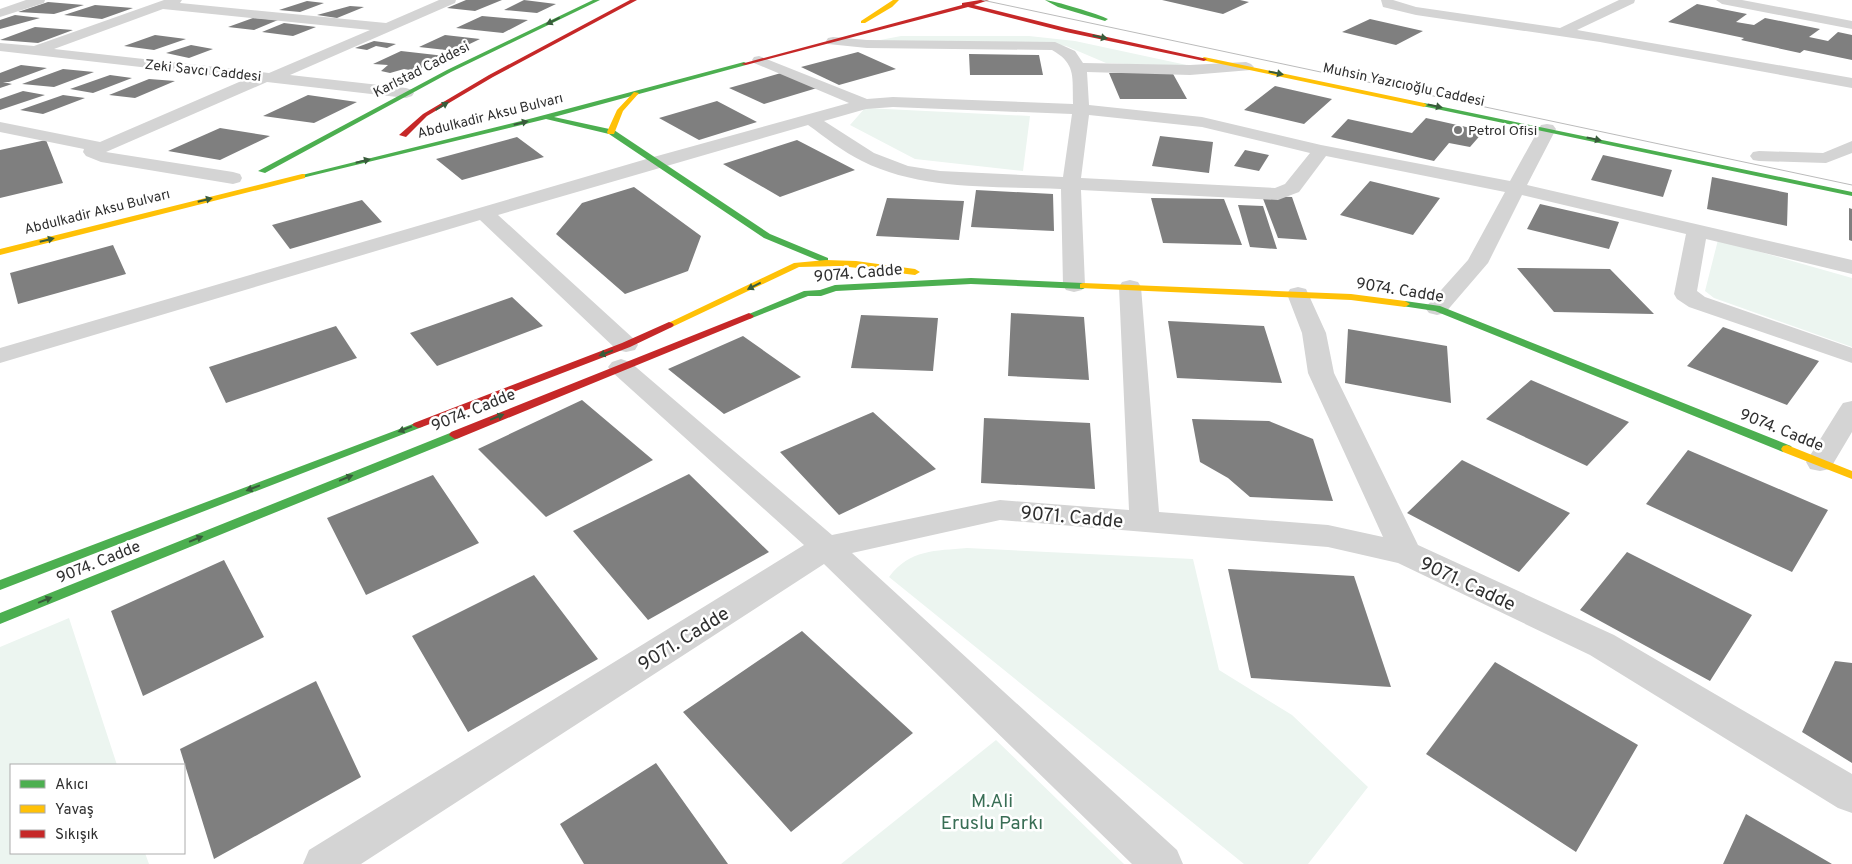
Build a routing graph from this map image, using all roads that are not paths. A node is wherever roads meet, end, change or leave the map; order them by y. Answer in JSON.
{"nodes":[{"id":1,"x":39,"y":0,"type":"edge"},
{"id":2,"x":176,"y":0,"type":"edge"},
{"id":3,"x":450,"y":0,"type":"edge"},
{"id":4,"x":597,"y":0,"type":"edge"},
{"id":5,"x":634,"y":0,"type":"edge"},
{"id":6,"x":896,"y":0,"type":"edge"},
{"id":7,"x":940,"y":0,"type":"edge"},
{"id":8,"x":951,"y":0,"type":"edge"},
{"id":9,"x":986,"y":0,"type":"edge"},
{"id":10,"x":1386,"y":0,"type":"edge"},
{"id":11,"x":1629,"y":0,"type":"edge"},
{"id":12,"x":1722,"y":0,"type":"edge"},
{"id":13,"x":1045,"y":3,"type":"edge"},
{"id":14,"x":161,"y":5,"type":"junction"},
{"id":15,"x":968,"y":5,"type":"junction"},
{"id":16,"x":0,"y":13,"type":"edge"},
{"id":17,"x":956,"y":20,"type":"dead end"},
{"id":18,"x":984,"y":20,"type":"dead end"},
{"id":19,"x":1110,"y":20,"type":"dead end"},
{"id":20,"x":863,"y":22,"type":"junction"},
{"id":21,"x":1852,"y":25,"type":"edge"},
{"id":22,"x":386,"y":27,"type":"junction"},
{"id":23,"x":872,"y":30,"type":"junction"},
{"id":24,"x":1066,"y":30,"type":"junction"},
{"id":25,"x":1560,"y":33,"type":"junction"},
{"id":26,"x":833,"y":41,"type":"junction"},
{"id":27,"x":0,"y":47,"type":"edge"},
{"id":28,"x":32,"y":51,"type":"junction"},
{"id":29,"x":758,"y":54,"type":"junction"},
{"id":30,"x":0,"y":63,"type":"edge"},
{"id":31,"x":1079,"y":67,"type":"junction"},
{"id":32,"x":1246,"y":67,"type":"junction"},
{"id":33,"x":268,"y":77,"type":"junction"},
{"id":34,"x":1852,"y":83,"type":"edge"},
{"id":35,"x":406,"y":93,"type":"junction"},
{"id":36,"x":636,"y":93,"type":"junction"},
{"id":37,"x":865,"y":104,"type":"junction"},
{"id":38,"x":1081,"y":109,"type":"junction"},
{"id":39,"x":545,"y":117,"type":"junction"},
{"id":40,"x":810,"y":119,"type":"junction"},
{"id":41,"x":0,"y":127,"type":"edge"},
{"id":42,"x":426,"y":130,"type":"dead end"},
{"id":43,"x":1546,"y":130,"type":"junction"},
{"id":44,"x":611,"y":132,"type":"junction"},
{"id":45,"x":42,"y":135,"type":"junction"},
{"id":46,"x":6,"y":144,"type":"dead end"},
{"id":47,"x":1852,"y":145,"type":"edge"},
{"id":48,"x":1321,"y":150,"type":"junction"},
{"id":49,"x":92,"y":152,"type":"junction"},
{"id":50,"x":1754,"y":155,"type":"joint"},
{"id":51,"x":309,"y":159,"type":"dead end"},
{"id":52,"x":656,"y":162,"type":"junction"},
{"id":53,"x":1824,"y":169,"type":"dead end"},
{"id":54,"x":262,"y":171,"type":"junction"},
{"id":55,"x":233,"y":178,"type":"junction"},
{"id":56,"x":205,"y":185,"type":"dead end"},
{"id":57,"x":1071,"y":185,"type":"junction"},
{"id":58,"x":1516,"y":188,"type":"junction"},
{"id":59,"x":1852,"y":194,"type":"edge"},
{"id":60,"x":484,"y":213,"type":"junction"},
{"id":61,"x":1697,"y":230,"type":"junction"},
{"id":62,"x":767,"y":236,"type":"junction"},
{"id":63,"x":0,"y":252,"type":"edge"},
{"id":64,"x":778,"y":263,"type":"junction"},
{"id":65,"x":832,"y":263,"type":"junction"},
{"id":66,"x":1852,"y":268,"type":"edge"},
{"id":67,"x":971,"y":281,"type":"junction"},
{"id":68,"x":1074,"y":285,"type":"junction"},
{"id":69,"x":835,"y":288,"type":"junction"},
{"id":70,"x":1130,"y":288,"type":"junction"},
{"id":71,"x":807,"y":293,"type":"junction"},
{"id":72,"x":1298,"y":294,"type":"junction"},
{"id":73,"x":1437,"y":308,"type":"junction"},
{"id":74,"x":0,"y":356,"type":"edge"},
{"id":75,"x":624,"y":356,"type":"junction"},
{"id":76,"x":1852,"y":356,"type":"edge"},
{"id":77,"x":1852,"y":409,"type":"edge"},
{"id":78,"x":1820,"y":462,"type":"junction"},
{"id":79,"x":1852,"y":475,"type":"edge"},
{"id":80,"x":1145,"y":522,"type":"junction"},
{"id":81,"x":826,"y":547,"type":"junction"},
{"id":82,"x":1406,"y":554,"type":"junction"},
{"id":83,"x":0,"y":585,"type":"edge"},
{"id":84,"x":0,"y":619,"type":"edge"},
{"id":85,"x":1852,"y":796,"type":"edge"},
{"id":86,"x":324,"y":864,"type":"edge"},
{"id":87,"x":1162,"y":864,"type":"edge"}],
"edges":[{"from":1,"to":16,"type":"street"},
{"from":2,"to":14,"type":"street"},
{"from":3,"to":22,"type":"street"},
{"from":4,"to":35,"type":"street","name":"Karlstad Caddesi","one_way":true},
{"from":42,"to":5,"type":"street","name":"Abdulkadir Aksu Bulvarı","one_way":true},
{"from":6,"to":20,"type":"street"},
{"from":7,"to":20,"type":"street","name":"Abdulkadir Aksu Bulvarı"},
{"from":8,"to":15,"type":"street","name":"Muhsin Yazıcıoğlu Caddesi"},
{"from":9,"to":15,"type":"street","name":"Abdulkadir Aksu Bulvarı"},
{"from":10,"to":25,"type":"street"},
{"from":11,"to":25,"type":"street"},
{"from":12,"to":21,"type":"street"},
{"from":13,"to":19,"type":"street"},
{"from":14,"to":22,"type":"street"},
{"from":14,"to":28,"type":"street"},
{"from":15,"to":23,"type":"street","name":"Abdulkadir Aksu Bulvarı"},
{"from":15,"to":24,"type":"street","name":"Muhsin Yazıcıoğlu Caddesi"},
{"from":17,"to":23,"type":"street"},
{"from":18,"to":24,"type":"street"},
{"from":20,"to":29,"type":"street","name":"Abdulkadir Aksu Bulvarı"},
{"from":22,"to":33,"type":"street"},
{"from":23,"to":26,"type":"street","name":"Abdulkadir Aksu Bulvarı"},
{"from":24,"to":32,"type":"street","name":"Muhsin Yazıcıoğlu Caddesi","one_way":true},
{"from":25,"to":34,"type":"street"},
{"from":26,"to":29,"type":"street","name":"Abdulkadir Aksu Bulvarı"},
{"from":26,"to":31,"type":"street"},
{"from":27,"to":28,"type":"street","name":"Zeki Savcı Caddesi"},
{"from":28,"to":30,"type":"street"},
{"from":28,"to":33,"type":"street","name":"Zeki Savcı Caddesi"},
{"from":29,"to":36,"type":"street","name":"Abdulkadir Aksu Bulvarı"},
{"from":29,"to":37,"type":"street"},
{"from":31,"to":32,"type":"street"},
{"from":31,"to":38,"type":"street"},
{"from":32,"to":43,"type":"street","name":"Muhsin Yazıcıoğlu Caddesi","one_way":true},
{"from":33,"to":35,"type":"street","name":"Zeki Savcı Caddesi"},
{"from":33,"to":49,"type":"street"},
{"from":35,"to":54,"type":"street","name":"Karlstad Caddesi"},
{"from":36,"to":39,"type":"street","name":"Abdulkadir Aksu Bulvarı"},
{"from":36,"to":44,"type":"street"},
{"from":37,"to":38,"type":"street"},
{"from":37,"to":40,"type":"street"},
{"from":38,"to":48,"type":"street"},
{"from":38,"to":57,"type":"street"},
{"from":39,"to":44,"type":"street"},
{"from":63,"to":39,"type":"street","name":"Abdulkadir Aksu Bulvarı","one_way":true},
{"from":40,"to":52,"type":"street"},
{"from":40,"to":57,"type":"street"},
{"from":41,"to":45,"type":"street"},
{"from":43,"to":58,"type":"street"},
{"from":43,"to":59,"type":"street","name":"Muhsin Yazıcıoğlu Caddesi","one_way":true},
{"from":44,"to":52,"type":"street"},
{"from":45,"to":46,"type":"street"},
{"from":45,"to":49,"type":"street"},
{"from":47,"to":50,"type":"street"},
{"from":48,"to":57,"type":"street"},
{"from":48,"to":58,"type":"street"},
{"from":49,"to":55,"type":"street"},
{"from":50,"to":53,"type":"street"},
{"from":51,"to":54,"type":"street"},
{"from":52,"to":60,"type":"street"},
{"from":52,"to":62,"type":"street"},
{"from":54,"to":55,"type":"street"},
{"from":55,"to":56,"type":"street"},
{"from":57,"to":68,"type":"street"},
{"from":58,"to":61,"type":"street"},
{"from":58,"to":73,"type":"street"},
{"from":60,"to":74,"type":"street"},
{"from":60,"to":75,"type":"street"},
{"from":61,"to":66,"type":"street"},
{"from":61,"to":76,"type":"street"},
{"from":62,"to":64,"type":"street"},
{"from":62,"to":65,"type":"street"},
{"from":64,"to":65,"type":"street","name":"9074. Cadde"},
{"from":64,"to":71,"type":"street"},
{"from":64,"to":75,"type":"street","name":"9074. Cadde","one_way":true},
{"from":65,"to":67,"type":"street","name":"9074. Cadde"},
{"from":65,"to":69,"type":"street"},
{"from":67,"to":68,"type":"street","name":"9074. Cadde"},
{"from":67,"to":69,"type":"street","name":"9074. Cadde"},
{"from":68,"to":70,"type":"street","name":"9074. Cadde"},
{"from":69,"to":71,"type":"street","name":"9074. Cadde"},
{"from":70,"to":72,"type":"street","name":"9074. Cadde"},
{"from":70,"to":80,"type":"street"},
{"from":71,"to":75,"type":"street","name":"9074. Cadde"},
{"from":72,"to":73,"type":"street","name":"9074. Cadde"},
{"from":72,"to":82,"type":"street"},
{"from":73,"to":78,"type":"street","name":"9074. Cadde"},
{"from":75,"to":81,"type":"street"},
{"from":75,"to":83,"type":"street","name":"9074. Cadde","one_way":true},
{"from":84,"to":75,"type":"street","name":"9074. Cadde","one_way":true},
{"from":77,"to":78,"type":"street"},
{"from":78,"to":79,"type":"street","name":"9074. Cadde"},
{"from":80,"to":81,"type":"street","name":"9071. Cadde"},
{"from":80,"to":82,"type":"street","name":"9071. Cadde"},
{"from":81,"to":86,"type":"street","name":"9071. Cadde"},
{"from":81,"to":87,"type":"street"},
{"from":82,"to":85,"type":"street","name":"9071. Cadde"}]}
